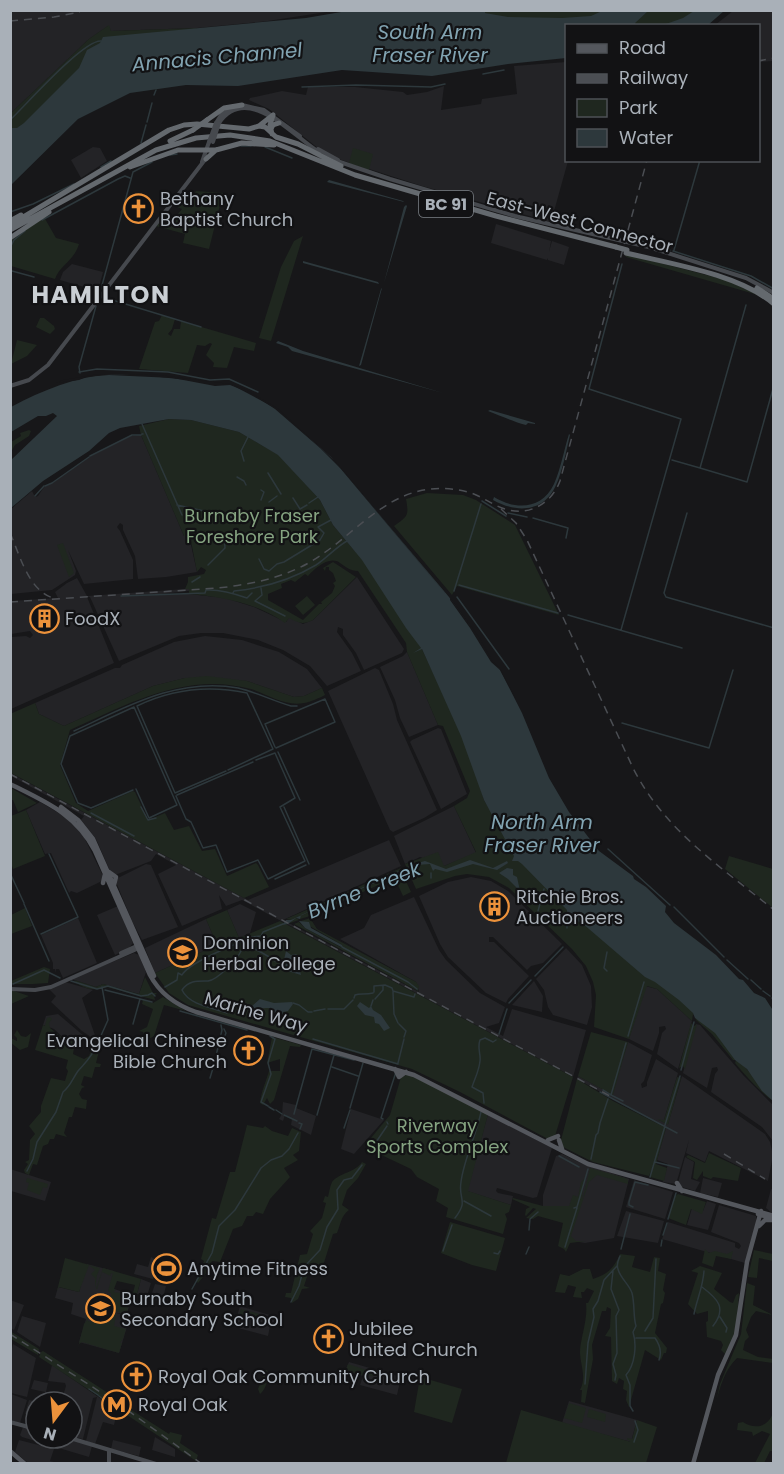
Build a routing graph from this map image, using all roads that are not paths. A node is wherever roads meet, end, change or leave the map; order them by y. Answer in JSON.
{"nodes":[{"id":1,"x":243,"y":105,"type":"junction"},
{"id":2,"x":272,"y":117,"type":"junction"},
{"id":3,"x":207,"y":120,"type":"junction"},
{"id":4,"x":217,"y":122,"type":"junction"},
{"id":5,"x":279,"y":123,"type":"junction"},
{"id":6,"x":259,"y":126,"type":"junction"},
{"id":7,"x":192,"y":127,"type":"junction"},
{"id":8,"x":271,"y":131,"type":"junction"},
{"id":9,"x":276,"y":137,"type":"junction"},
{"id":10,"x":276,"y":145,"type":"junction"},
{"id":11,"x":197,"y":150,"type":"junction"},
{"id":12,"x":211,"y":150,"type":"junction"},
{"id":13,"x":300,"y":152,"type":"junction"},
{"id":14,"x":136,"y":160,"type":"junction"},
{"id":15,"x":204,"y":161,"type":"junction"},
{"id":16,"x":130,"y":167,"type":"junction"},
{"id":17,"x":355,"y":168,"type":"junction"},
{"id":18,"x":387,"y":184,"type":"junction"},
{"id":19,"x":73,"y":189,"type":"junction"},
{"id":20,"x":53,"y":210,"type":"junction"},
{"id":21,"x":10,"y":220,"type":"edge"},
{"id":22,"x":10,"y":225,"type":"edge"},
{"id":23,"x":10,"y":232,"type":"edge"},
{"id":24,"x":10,"y":238,"type":"edge"},
{"id":25,"x":615,"y":248,"type":"junction"},
{"id":26,"x":627,"y":251,"type":"junction"},
{"id":27,"x":774,"y":293,"type":"edge"},
{"id":28,"x":774,"y":299,"type":"edge"},
{"id":29,"x":774,"y":304,"type":"edge"},
{"id":30,"x":10,"y":386,"type":"edge"},
{"id":31,"x":10,"y":782,"type":"edge"},
{"id":32,"x":107,"y":873,"type":"junction"},
{"id":33,"x":103,"y":883,"type":"dead end"},
{"id":34,"x":138,"y":946,"type":"junction"},
{"id":35,"x":10,"y":988,"type":"edge"},
{"id":36,"x":28,"y":989,"type":"junction"},
{"id":37,"x":39,"y":990,"type":"junction"},
{"id":38,"x":37,"y":995,"type":"dead end"},
{"id":39,"x":548,"y":1140,"type":"junction"},
{"id":40,"x":562,"y":1150,"type":"junction"},
{"id":41,"x":555,"y":1154,"type":"dead end"},
{"id":42,"x":677,"y":1183,"type":"dead end"},
{"id":43,"x":682,"y":1191,"type":"junction"},
{"id":44,"x":764,"y":1213,"type":"edge"},
{"id":45,"x":759,"y":1224,"type":"junction"},
{"id":46,"x":84,"y":1442,"type":"edge"},
{"id":47,"x":10,"y":1450,"type":"edge"},
{"id":48,"x":110,"y":1450,"type":"junction"},
{"id":49,"x":116,"y":1452,"type":"junction"},
{"id":50,"x":109,"y":1461,"type":"edge"},
{"id":51,"x":25,"y":1464,"type":"edge"},
{"id":52,"x":156,"y":1464,"type":"edge"},
{"id":53,"x":694,"y":1464,"type":"edge"}],
"edges":[{"from":1,"to":2,"type":"main road"},
{"from":1,"to":3,"type":"highway"},
{"from":1,"to":4,"type":"main road"},
{"from":2,"to":4,"type":"main road"},
{"from":2,"to":5,"type":"main road"},
{"from":2,"to":6,"type":"highway"},
{"from":2,"to":8,"type":"highway"},
{"from":2,"to":17,"type":"main road"},
{"from":3,"to":4,"type":"highway"},
{"from":3,"to":7,"type":"highway","bridge":true},
{"from":4,"to":12,"type":"main road","bridge":true},
{"from":5,"to":8,"type":"highway"},
{"from":5,"to":17,"type":"main road"},
{"from":6,"to":7,"type":"highway"},
{"from":6,"to":9,"type":"highway"},
{"from":7,"to":13,"type":"highway"},
{"from":7,"to":14,"type":"highway"},
{"from":7,"to":19,"type":"highway"},
{"from":8,"to":9,"type":"highway"},
{"from":9,"to":18,"type":"highway"},
{"from":10,"to":12,"type":"highway"},
{"from":10,"to":16,"type":"highway","name":"East-West Connector","number":"BC 91"},
{"from":10,"to":25,"type":"highway","name":"East-West Connector","number":"BC 91"},
{"from":11,"to":12,"type":"highway"},
{"from":11,"to":15,"type":"highway"},
{"from":11,"to":16,"type":"highway"},
{"from":12,"to":15,"type":"highway"},
{"from":13,"to":14,"type":"highway","name":"East-West Connector","number":"BC 91"},
{"from":13,"to":18,"type":"highway","name":"East-West Connector","number":"BC 91"},
{"from":14,"to":23,"type":"highway","name":"East-West Connector","number":"BC 91"},
{"from":15,"to":30,"type":"main road"},
{"from":16,"to":20,"type":"highway","name":"East-West Connector","number":"BC 91"},
{"from":17,"to":27,"type":"main road"},
{"from":18,"to":25,"type":"highway","name":"East-West Connector","number":"BC 91"},
{"from":19,"to":21,"type":"highway"},
{"from":19,"to":22,"type":"highway"},
{"from":20,"to":23,"type":"highway","number":"BC 91"},
{"from":20,"to":24,"type":"highway"},
{"from":25,"to":26,"type":"highway","name":"East-West Connector","number":"BC 91","bridge":true},
{"from":26,"to":28,"type":"highway","name":"East-West Connector","number":"BC 91"},
{"from":26,"to":29,"type":"highway","name":"East-West Connector","number":"BC 91"},
{"from":31,"to":32,"type":"main road","name":"Marine Way"},
{"from":32,"to":33,"type":"main road"},
{"from":32,"to":34,"type":"main road","name":"Marine Way"},
{"from":32,"to":34,"type":"main road","name":"Marine Way"},
{"from":34,"to":36,"type":"main road"},
{"from":34,"to":37,"type":"main road"},
{"from":34,"to":39,"type":"main road","name":"Marine Way"},
{"from":34,"to":40,"type":"main road","name":"Marine Way"},
{"from":35,"to":36,"type":"main road"},
{"from":36,"to":37,"type":"main road"},
{"from":37,"to":38,"type":"main road"},
{"from":39,"to":40,"type":"main road","name":"Marine Way"},
{"from":39,"to":40,"type":"main road"},
{"from":40,"to":41,"type":"main road"},
{"from":40,"to":43,"type":"main road","name":"Marine Way"},
{"from":42,"to":43,"type":"main road"},
{"from":43,"to":44,"type":"main road","name":"Marine Way"},
{"from":44,"to":45,"type":"main road"},
{"from":44,"to":45,"type":"main road"},
{"from":44,"to":45,"type":"main road"},
{"from":45,"to":53,"type":"main road"},
{"from":46,"to":48,"type":"main road"},
{"from":47,"to":51,"type":"main road"},
{"from":48,"to":49,"type":"main road"},
{"from":48,"to":50,"type":"main road"},
{"from":49,"to":50,"type":"main road"},
{"from":49,"to":52,"type":"main road"}]}
